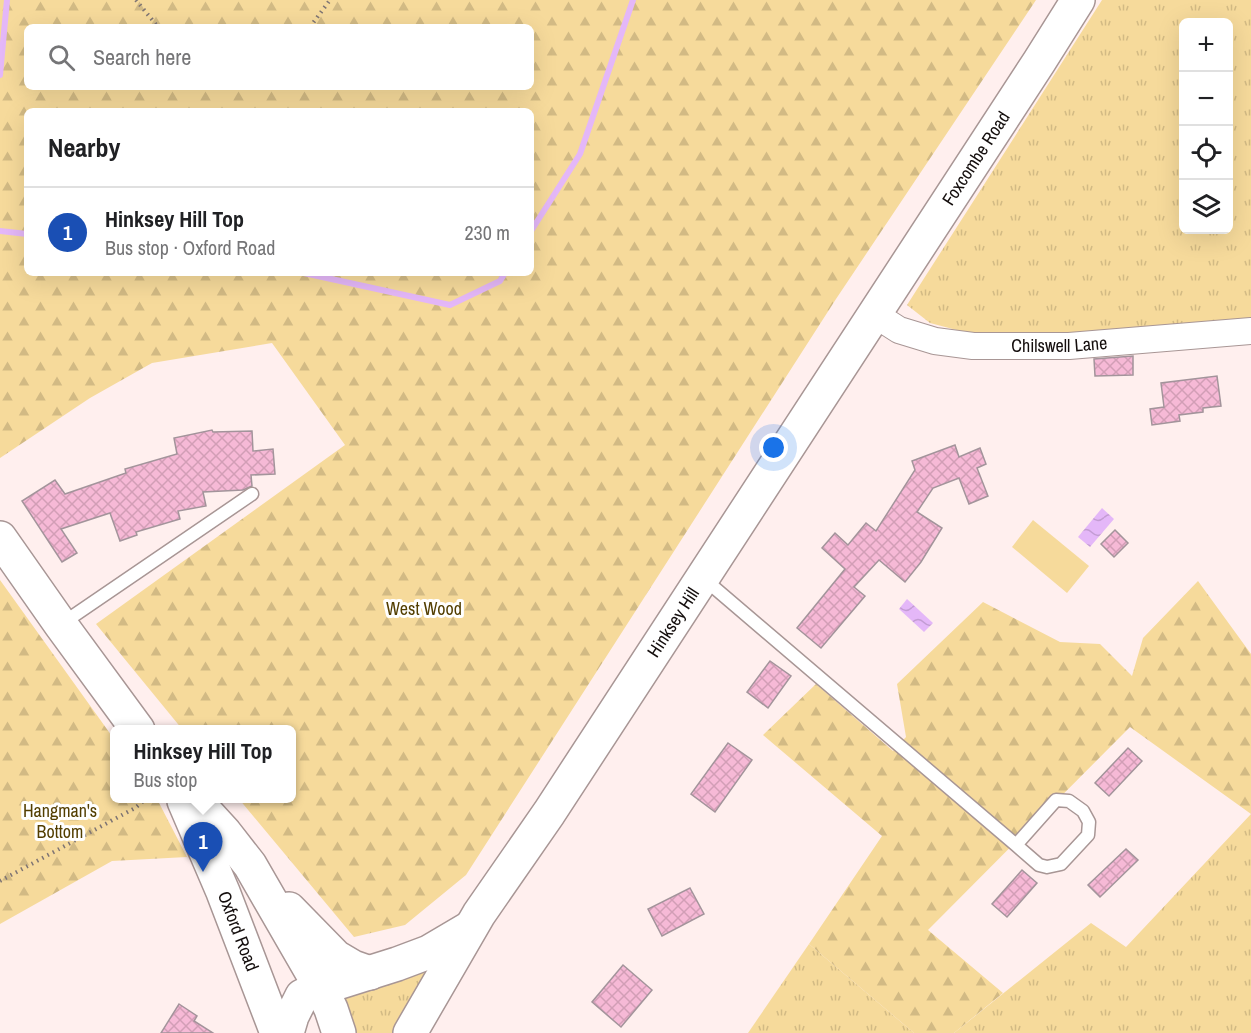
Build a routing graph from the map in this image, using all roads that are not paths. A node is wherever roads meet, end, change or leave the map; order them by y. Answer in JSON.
{"nodes":[{"id":1,"x":1078,"y":0,"type":"edge"},
{"id":2,"x":874,"y":314,"type":"junction"},
{"id":3,"x":1251,"y":331,"type":"edge"},
{"id":4,"x":252,"y":494,"type":"dead end"},
{"id":5,"x":0,"y":538,"type":"edge"},
{"id":6,"x":702,"y":577,"type":"junction"},
{"id":7,"x":61,"y":625,"type":"junction"},
{"id":8,"x":135,"y":725,"type":"edge"},
{"id":9,"x":185,"y":803,"type":"edge"},
{"id":10,"x":198,"y":803,"type":"edge"},
{"id":11,"x":1016,"y":845,"type":"junction"},
{"id":12,"x":250,"y":865,"type":"junction"},
{"id":13,"x":470,"y":928,"type":"junction"},
{"id":14,"x":370,"y":973,"type":"junction"},
{"id":15,"x":321,"y":988,"type":"junction"},
{"id":16,"x":277,"y":1033,"type":"edge"},
{"id":17,"x":287,"y":1033,"type":"edge"},
{"id":18,"x":339,"y":1033,"type":"edge"},
{"id":19,"x":410,"y":1033,"type":"edge"}],
"edges":[{"from":1,"to":2,"type":"street","name":"Foxcombe Road"},
{"from":2,"to":3,"type":"street","name":"Chilswell Lane"},
{"from":2,"to":6,"type":"street","name":"Hinksey Hill"},
{"from":4,"to":7,"type":"lane"},
{"from":5,"to":7,"type":"street"},
{"from":6,"to":11,"type":"lane"},
{"from":6,"to":13,"type":"street","name":"Hinksey Hill"},
{"from":7,"to":8,"type":"street"},
{"from":9,"to":16,"type":"street","name":"Oxford Road"},
{"from":10,"to":12,"type":"street","name":"Oxford Road"},
{"from":11,"to":11,"type":"lane"},
{"from":12,"to":14,"type":"street","name":"Oxford Road"},
{"from":12,"to":15,"type":"street","name":"Oxford Road"},
{"from":13,"to":14,"type":"street","name":"Hinksey Hill"},
{"from":13,"to":19,"type":"street","name":"Hinksey Hill"},
{"from":14,"to":15,"type":"street","name":"Hinksey Hill"},
{"from":15,"to":17,"type":"street","name":"Hinksey Hill"},
{"from":15,"to":18,"type":"street","name":"Oxford Road"}]}
